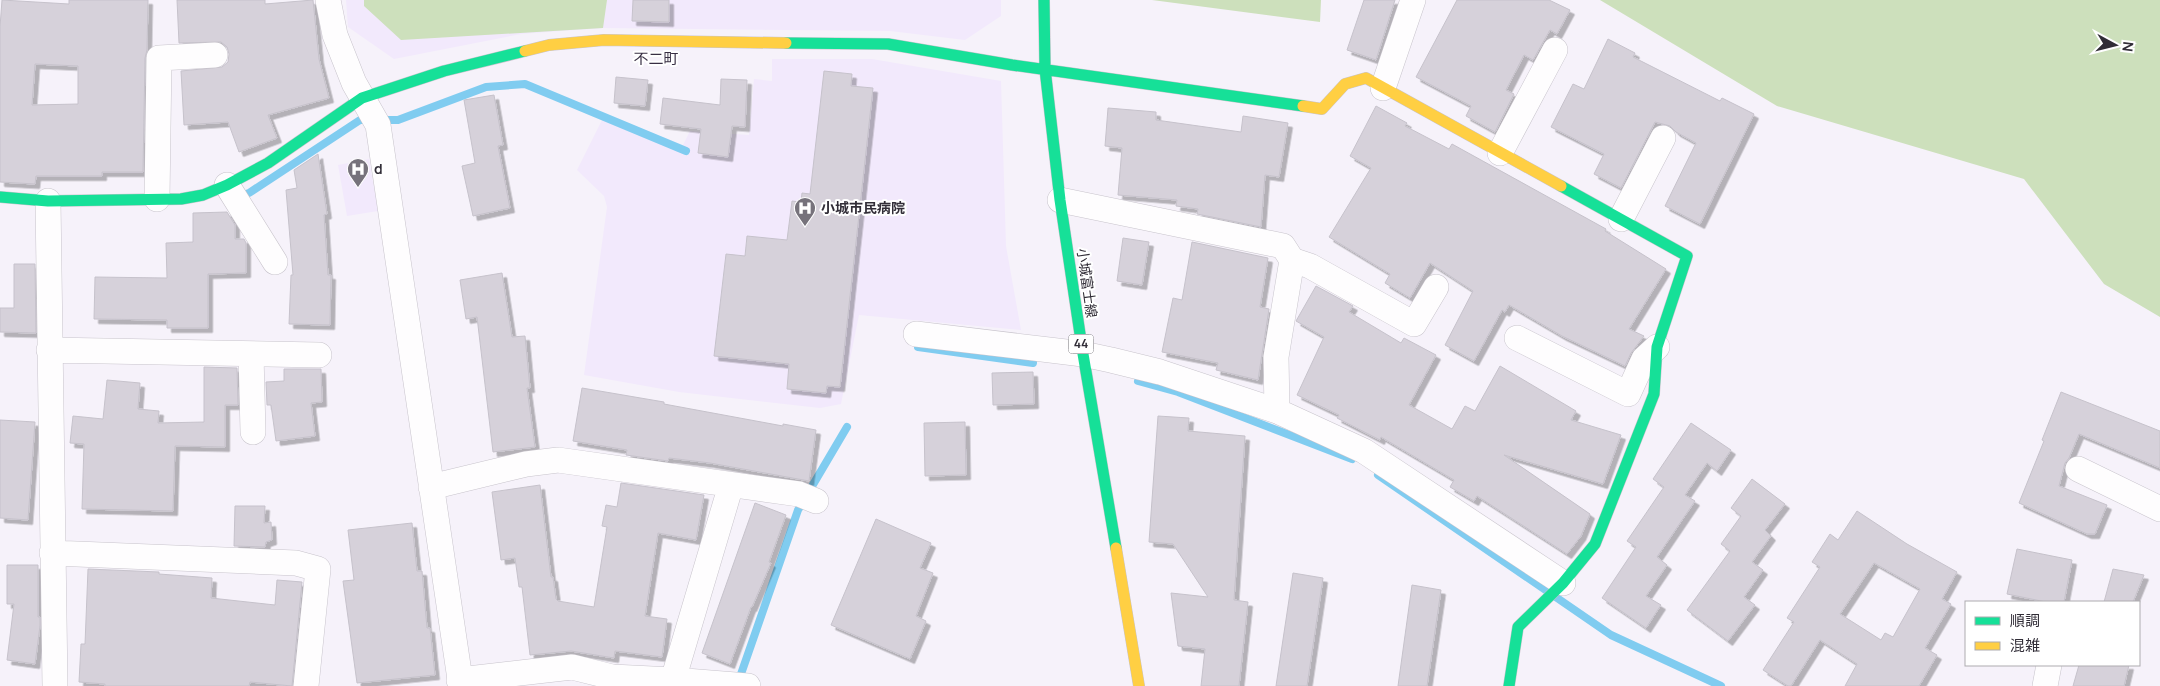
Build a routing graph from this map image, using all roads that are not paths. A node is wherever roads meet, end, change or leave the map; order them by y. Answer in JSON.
{"nodes":[{"id":1,"x":328,"y":0,"type":"edge"},
{"id":2,"x":1044,"y":0,"type":"edge"},
{"id":3,"x":1413,"y":0,"type":"edge"},
{"id":4,"x":1555,"y":50,"type":"dead end"},
{"id":5,"x":215,"y":56,"type":"dead end"},
{"id":6,"x":1045,"y":69,"type":"junction"},
{"id":7,"x":1383,"y":88,"type":"junction"},
{"id":8,"x":370,"y":111,"type":"junction"},
{"id":9,"x":1663,"y":138,"type":"dead end"},
{"id":10,"x":1500,"y":153,"type":"junction"},
{"id":11,"x":233,"y":194,"type":"junction"},
{"id":12,"x":0,"y":197,"type":"edge"},
{"id":13,"x":158,"y":199,"type":"junction"},
{"id":14,"x":1060,"y":200,"type":"junction"},
{"id":15,"x":48,"y":211,"type":"junction"},
{"id":16,"x":1621,"y":219,"type":"junction"},
{"id":17,"x":1292,"y":260,"type":"junction"},
{"id":18,"x":275,"y":262,"type":"dead end"},
{"id":19,"x":1436,"y":287,"type":"dead end"},
{"id":20,"x":916,"y":334,"type":"dead end"},
{"id":21,"x":1517,"y":338,"type":"dead end"},
{"id":22,"x":1657,"y":347,"type":"junction"},
{"id":23,"x":49,"y":350,"type":"junction"},
{"id":24,"x":251,"y":354,"type":"junction"},
{"id":25,"x":1083,"y":354,"type":"junction"},
{"id":26,"x":319,"y":355,"type":"dead end"},
{"id":27,"x":1277,"y":412,"type":"junction"},
{"id":28,"x":252,"y":432,"type":"dead end"},
{"id":29,"x":2078,"y":469,"type":"dead end"},
{"id":30,"x":731,"y":485,"type":"junction"},
{"id":31,"x":431,"y":487,"type":"junction"},
{"id":32,"x":808,"y":498,"type":"dead end"},
{"id":33,"x":2160,"y":509,"type":"edge"},
{"id":34,"x":52,"y":553,"type":"junction"},
{"id":35,"x":1554,"y":591,"type":"junction"},
{"id":36,"x":2049,"y":666,"type":"edge"},
{"id":37,"x":673,"y":680,"type":"junction"},
{"id":38,"x":460,"y":683,"type":"edge"},
{"id":39,"x":55,"y":686,"type":"edge"},
{"id":40,"x":306,"y":686,"type":"edge"},
{"id":41,"x":748,"y":686,"type":"edge"},
{"id":42,"x":1139,"y":686,"type":"edge"},
{"id":43,"x":1509,"y":686,"type":"edge"},
{"id":44,"x":2045,"y":686,"type":"edge"}],
"edges":[{"from":1,"to":8,"type":"street"},
{"from":2,"to":6,"type":"street","name":"小城富士線","number":"44"},
{"from":3,"to":7,"type":"street"},
{"from":4,"to":10,"type":"street"},
{"from":5,"to":13,"type":"street"},
{"from":6,"to":7,"type":"street"},
{"from":6,"to":8,"type":"street"},
{"from":6,"to":14,"type":"street","name":"小城富士線","number":"44"},
{"from":7,"to":10,"type":"street"},
{"from":8,"to":11,"type":"street"},
{"from":8,"to":31,"type":"street"},
{"from":9,"to":16,"type":"street"},
{"from":10,"to":16,"type":"street"},
{"from":11,"to":13,"type":"street"},
{"from":11,"to":18,"type":"street"},
{"from":12,"to":15,"type":"street"},
{"from":13,"to":15,"type":"street"},
{"from":14,"to":17,"type":"street"},
{"from":14,"to":25,"type":"street","name":"小城富士線","number":"44"},
{"from":15,"to":23,"type":"street"},
{"from":16,"to":22,"type":"street"},
{"from":17,"to":19,"type":"street"},
{"from":17,"to":27,"type":"street"},
{"from":20,"to":25,"type":"street"},
{"from":21,"to":22,"type":"street"},
{"from":22,"to":35,"type":"street"},
{"from":23,"to":24,"type":"street"},
{"from":23,"to":34,"type":"street"},
{"from":24,"to":26,"type":"street"},
{"from":24,"to":28,"type":"street"},
{"from":25,"to":27,"type":"street"},
{"from":25,"to":42,"type":"street","name":"小城富士線","number":"44"},
{"from":27,"to":35,"type":"street"},
{"from":29,"to":33,"type":"street"},
{"from":30,"to":31,"type":"street"},
{"from":30,"to":32,"type":"street"},
{"from":30,"to":37,"type":"street"},
{"from":31,"to":38,"type":"street"},
{"from":34,"to":39,"type":"street"},
{"from":34,"to":40,"type":"street"},
{"from":35,"to":43,"type":"street"},
{"from":36,"to":44,"type":"street"},
{"from":37,"to":38,"type":"street"},
{"from":37,"to":41,"type":"street"}]}
